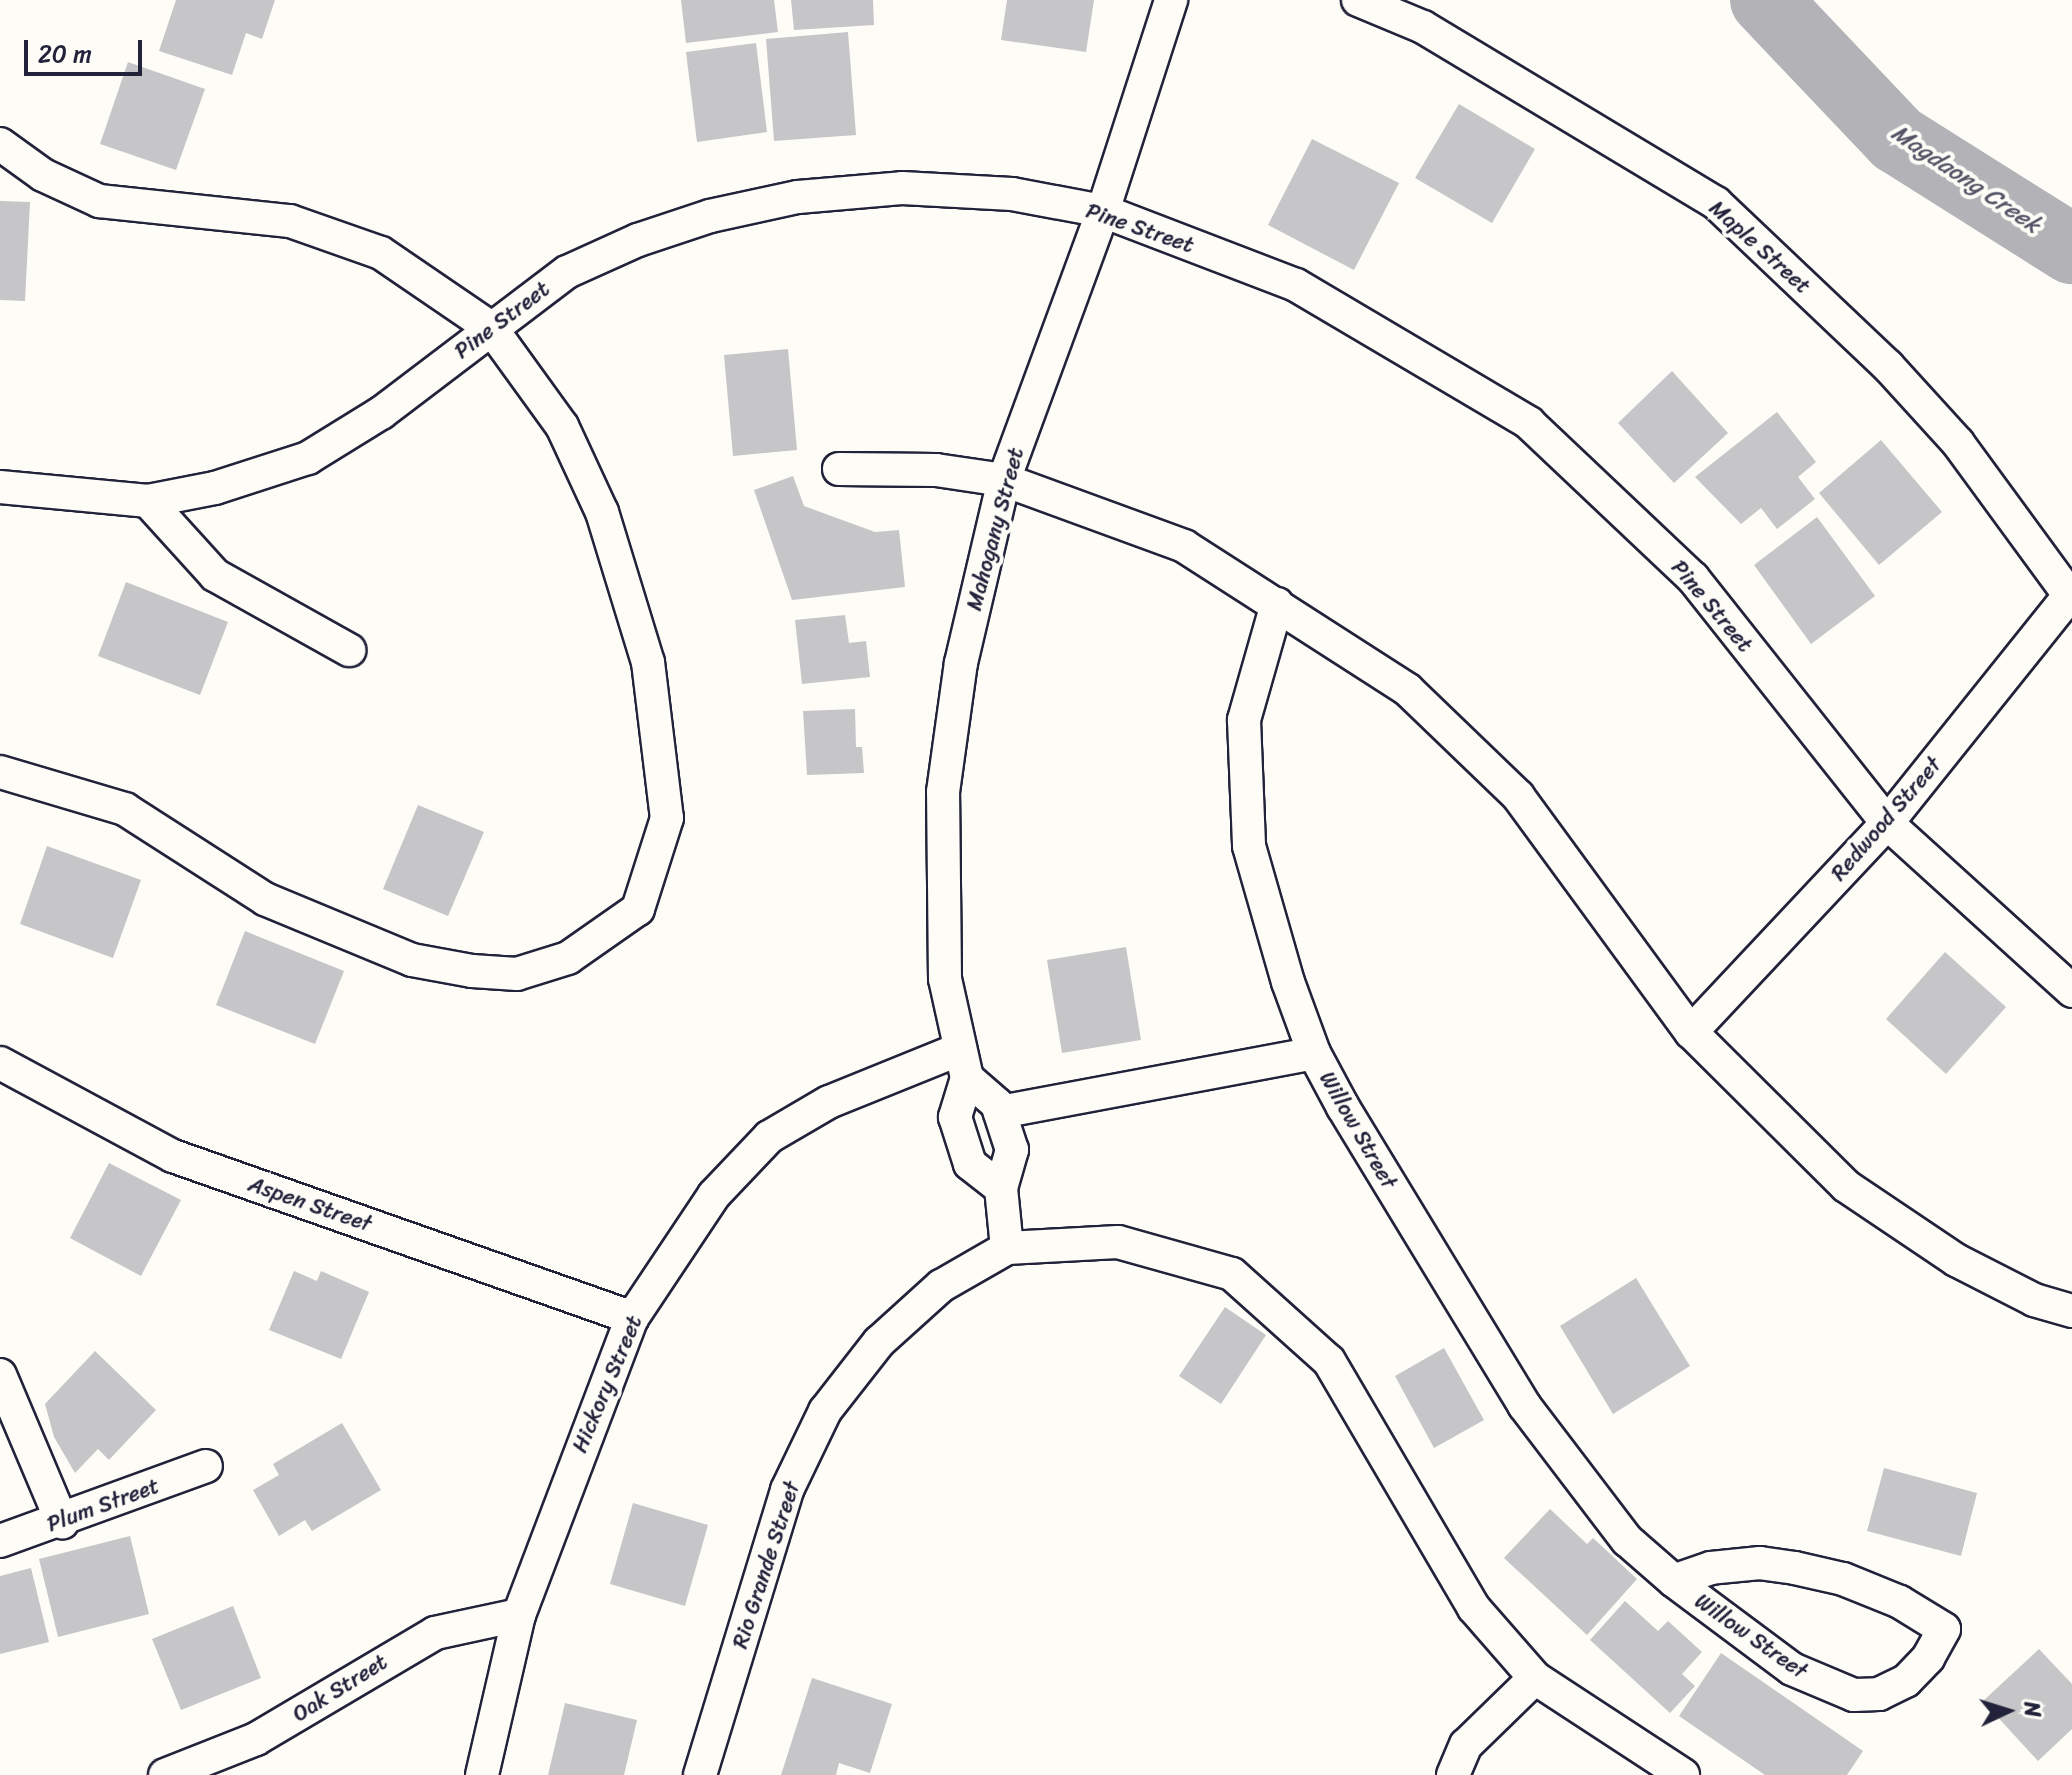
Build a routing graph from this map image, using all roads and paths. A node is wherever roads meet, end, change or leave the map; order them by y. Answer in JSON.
{"nodes":[{"id":1,"x":1171,"y":0,"type":"edge"},
{"id":2,"x":1358,"y":0,"type":"edge"},
{"id":3,"x":0,"y":144,"type":"edge"},
{"id":4,"x":1103,"y":211,"type":"junction"},
{"id":5,"x":491,"y":328,"type":"junction"},
{"id":6,"x":839,"y":469,"type":"dead end"},
{"id":7,"x":1004,"y":480,"type":"junction"},
{"id":8,"x":0,"y":487,"type":"edge"},
{"id":9,"x":148,"y":501,"type":"junction"},
{"id":10,"x":2071,"y":598,"type":"edge"},
{"id":11,"x":1277,"y":604,"type":"junction"},
{"id":12,"x":349,"y":650,"type":"dead end"},
{"id":13,"x":0,"y":772,"type":"edge"},
{"id":14,"x":1887,"y":823,"type":"junction"},
{"id":15,"x":2072,"y":991,"type":"edge"},
{"id":16,"x":1691,"y":1032,"type":"junction"},
{"id":17,"x":1314,"y":1053,"type":"junction"},
{"id":18,"x":0,"y":1063,"type":"edge"},
{"id":19,"x":963,"y":1064,"type":"junction"},
{"id":20,"x":1000,"y":1112,"type":"junction"},
{"id":21,"x":1001,"y":1188,"type":"junction"},
{"id":22,"x":1007,"y":1248,"type":"junction"},
{"id":23,"x":2072,"y":1311,"type":"edge"},
{"id":24,"x":632,"y":1318,"type":"junction"},
{"id":25,"x":0,"y":1375,"type":"edge"},
{"id":26,"x":206,"y":1466,"type":"dead end"},
{"id":27,"x":62,"y":1522,"type":"junction"},
{"id":28,"x":0,"y":1541,"type":"edge"},
{"id":29,"x":1674,"y":1581,"type":"junction"},
{"id":30,"x":519,"y":1615,"type":"junction"},
{"id":31,"x":1535,"y":1678,"type":"junction"},
{"id":32,"x":165,"y":1775,"type":"edge"},
{"id":33,"x":482,"y":1775,"type":"edge"},
{"id":34,"x":700,"y":1775,"type":"edge"},
{"id":35,"x":1453,"y":1775,"type":"edge"},
{"id":36,"x":1683,"y":1775,"type":"edge"}],
"edges":[{"from":1,"to":4,"type":"street","name":"Mahogany Street"},
{"from":2,"to":10,"type":"street","name":"Maple Street"},
{"from":3,"to":5,"type":"street"},
{"from":4,"to":5,"type":"street","name":"Pine Street"},
{"from":4,"to":7,"type":"street","name":"Mahogany Street"},
{"from":4,"to":14,"type":"street","name":"Pine Street"},
{"from":5,"to":9,"type":"street","name":"Pine Street"},
{"from":5,"to":13,"type":"street"},
{"from":6,"to":7,"type":"street"},
{"from":7,"to":11,"type":"street"},
{"from":7,"to":19,"type":"street","name":"Mahogany Street"},
{"from":8,"to":9,"type":"street","name":"Pine Street"},
{"from":9,"to":12,"type":"street"},
{"from":10,"to":14,"type":"street","name":"Redwood Street"},
{"from":11,"to":16,"type":"street"},
{"from":11,"to":17,"type":"street","name":"Willow Street"},
{"from":14,"to":15,"type":"street","name":"Pine Street"},
{"from":14,"to":16,"type":"street","name":"Redwood Street"},
{"from":16,"to":23,"type":"street"},
{"from":17,"to":20,"type":"street"},
{"from":17,"to":29,"type":"street","name":"Willow Street"},
{"from":18,"to":24,"type":"street","name":"Aspen Street"},
{"from":19,"to":20,"type":"street"},
{"from":19,"to":21,"type":"street","name":"Mahogany Street"},
{"from":19,"to":24,"type":"street","name":"Hickory Street"},
{"from":20,"to":21,"type":"street"},
{"from":21,"to":22,"type":"street"},
{"from":22,"to":31,"type":"street"},
{"from":22,"to":34,"type":"street","name":"Rio Grande Street"},
{"from":24,"to":30,"type":"street","name":"Hickory Street"},
{"from":25,"to":27,"type":"street"},
{"from":26,"to":27,"type":"street","name":"Plum Street"},
{"from":27,"to":28,"type":"street","name":"Plum Street"},
{"from":29,"to":29,"type":"street","name":"Willow Street"},
{"from":30,"to":32,"type":"street","name":"Oak Street"},
{"from":30,"to":33,"type":"street","name":"Hickory Street"},
{"from":31,"to":35,"type":"street"},
{"from":31,"to":36,"type":"street"}]}
